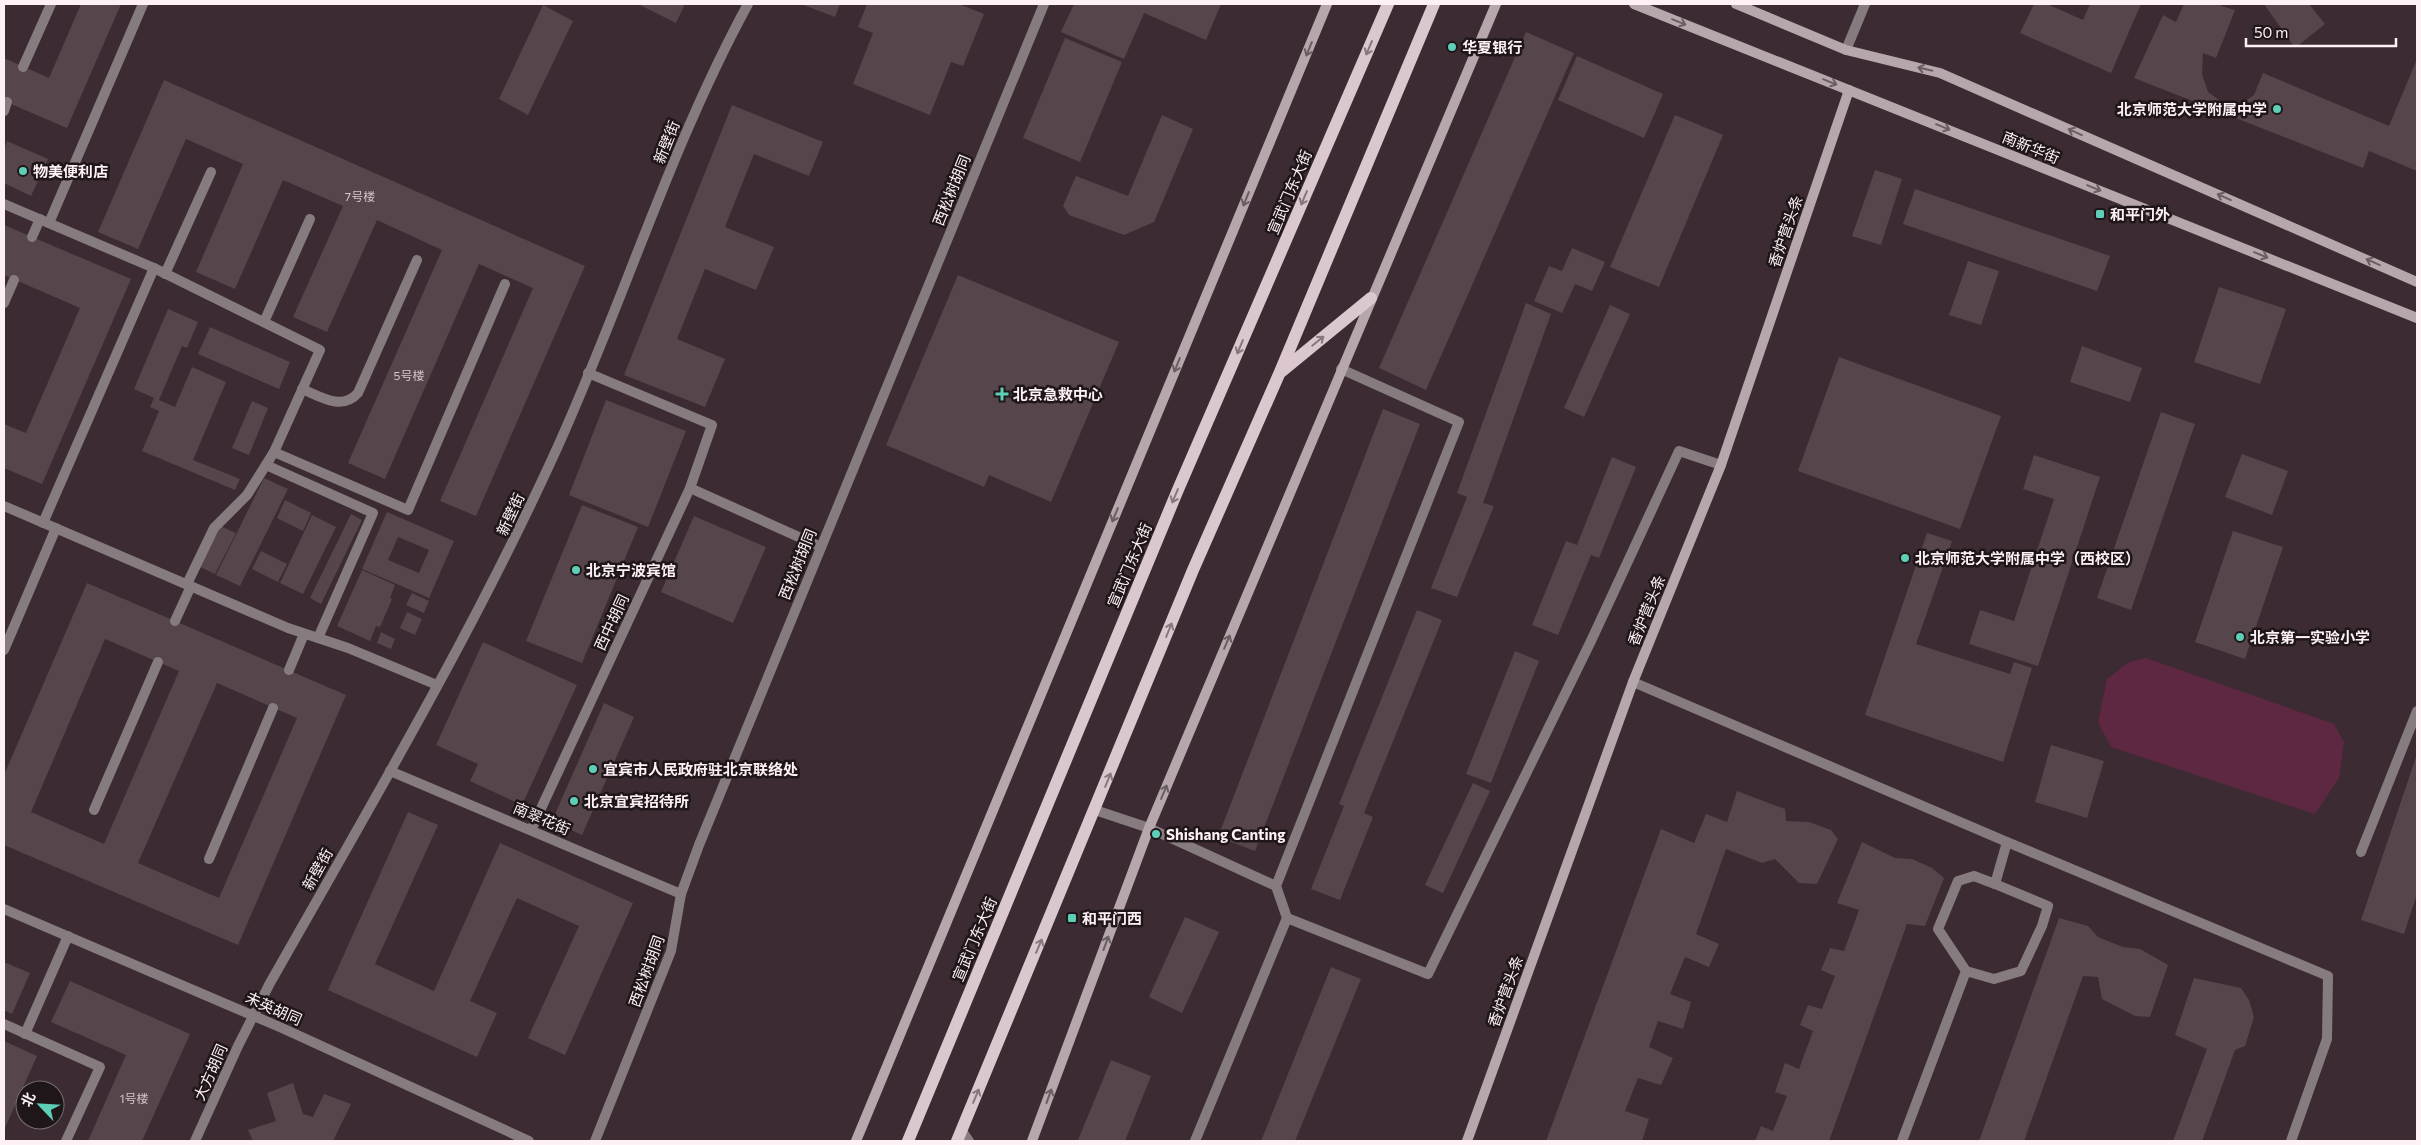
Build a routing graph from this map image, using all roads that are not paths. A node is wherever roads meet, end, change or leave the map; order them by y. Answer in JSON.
{"nodes":[{"id":1,"x":51,"y":4,"type":"edge"},
{"id":2,"x":143,"y":4,"type":"edge"},
{"id":3,"x":748,"y":4,"type":"edge"},
{"id":4,"x":1044,"y":4,"type":"edge"},
{"id":5,"x":1327,"y":4,"type":"edge"},
{"id":6,"x":1388,"y":4,"type":"edge"},
{"id":7,"x":1434,"y":4,"type":"edge"},
{"id":8,"x":1496,"y":4,"type":"edge"},
{"id":9,"x":1634,"y":4,"type":"edge"},
{"id":10,"x":1736,"y":4,"type":"edge"},
{"id":11,"x":1865,"y":4,"type":"edge"},
{"id":12,"x":1846,"y":50,"type":"junction"},
{"id":13,"x":23,"y":67,"type":"dead end"},
{"id":14,"x":1849,"y":90,"type":"junction"},
{"id":15,"x":212,"y":172,"type":"dead end"},
{"id":16,"x":4,"y":204,"type":"edge"},
{"id":17,"x":310,"y":219,"type":"dead end"},
{"id":18,"x":44,"y":221,"type":"junction"},
{"id":19,"x":32,"y":237,"type":"dead end"},
{"id":20,"x":417,"y":260,"type":"dead end"},
{"id":21,"x":154,"y":268,"type":"junction"},
{"id":22,"x":166,"y":274,"type":"junction"},
{"id":23,"x":14,"y":280,"type":"dead end"},
{"id":24,"x":2417,"y":282,"type":"edge"},
{"id":25,"x":505,"y":284,"type":"dead end"},
{"id":26,"x":1371,"y":298,"type":"junction"},
{"id":27,"x":4,"y":303,"type":"edge"},
{"id":28,"x":2417,"y":318,"type":"edge"},
{"id":29,"x":264,"y":322,"type":"junction"},
{"id":30,"x":1340,"y":369,"type":"junction"},
{"id":31,"x":1280,"y":372,"type":"junction"},
{"id":32,"x":588,"y":373,"type":"junction"},
{"id":33,"x":302,"y":389,"type":"junction"},
{"id":34,"x":274,"y":452,"type":"junction"},
{"id":35,"x":266,"y":465,"type":"junction"},
{"id":36,"x":1721,"y":466,"type":"junction"},
{"id":37,"x":690,"y":488,"type":"junction"},
{"id":38,"x":4,"y":506,"type":"edge"},
{"id":39,"x":44,"y":523,"type":"junction"},
{"id":40,"x":56,"y":528,"type":"junction"},
{"id":41,"x":821,"y":546,"type":"junction"},
{"id":42,"x":189,"y":585,"type":"junction"},
{"id":43,"x":175,"y":621,"type":"dead end"},
{"id":44,"x":304,"y":634,"type":"junction"},
{"id":45,"x":318,"y":638,"type":"junction"},
{"id":46,"x":4,"y":650,"type":"edge"},
{"id":47,"x":158,"y":662,"type":"dead end"},
{"id":48,"x":288,"y":670,"type":"dead end"},
{"id":49,"x":1633,"y":682,"type":"junction"},
{"id":50,"x":437,"y":686,"type":"junction"},
{"id":51,"x":273,"y":708,"type":"dead end"},
{"id":52,"x":2417,"y":711,"type":"edge"},
{"id":53,"x":390,"y":771,"type":"junction"},
{"id":54,"x":94,"y":810,"type":"dead end"},
{"id":55,"x":1095,"y":810,"type":"junction"},
{"id":56,"x":1149,"y":828,"type":"junction"},
{"id":57,"x":531,"y":830,"type":"junction"},
{"id":58,"x":2007,"y":842,"type":"junction"},
{"id":59,"x":2361,"y":852,"type":"dead end"},
{"id":60,"x":209,"y":859,"type":"dead end"},
{"id":61,"x":1995,"y":884,"type":"junction"},
{"id":62,"x":1276,"y":886,"type":"junction"},
{"id":63,"x":681,"y":894,"type":"junction"},
{"id":64,"x":4,"y":909,"type":"edge"},
{"id":65,"x":1287,"y":918,"type":"junction"},
{"id":66,"x":68,"y":936,"type":"junction"},
{"id":67,"x":1966,"y":971,"type":"junction"},
{"id":68,"x":254,"y":1016,"type":"junction"},
{"id":69,"x":4,"y":1024,"type":"edge"},
{"id":70,"x":24,"y":1034,"type":"junction"},
{"id":71,"x":963,"y":1138,"type":"edge"},
{"id":72,"x":66,"y":1141,"type":"edge"},
{"id":73,"x":195,"y":1141,"type":"edge"},
{"id":74,"x":529,"y":1141,"type":"edge"},
{"id":75,"x":595,"y":1141,"type":"edge"},
{"id":76,"x":856,"y":1141,"type":"edge"},
{"id":77,"x":908,"y":1141,"type":"edge"},
{"id":78,"x":1032,"y":1141,"type":"edge"},
{"id":79,"x":1195,"y":1141,"type":"edge"},
{"id":80,"x":1467,"y":1141,"type":"edge"},
{"id":81,"x":1902,"y":1141,"type":"edge"},
{"id":82,"x":2291,"y":1141,"type":"edge"}],
"edges":[{"from":1,"to":13,"type":"street"},
{"from":2,"to":18,"type":"street"},
{"from":3,"to":32,"type":"street","name":"新壁街"},
{"from":4,"to":41,"type":"street","name":"西松树胡同"},
{"from":5,"to":76,"type":"street","name":"宣武门东大街","one_way":true},
{"from":6,"to":77,"type":"main road","name":"宣武门东大街","one_way":true},
{"from":7,"to":31,"type":"main road"},
{"from":8,"to":26,"type":"street"},
{"from":9,"to":14,"type":"street","name":"南新华街","one_way":true},
{"from":10,"to":12,"type":"street","name":"南新华街"},
{"from":11,"to":12,"type":"street"},
{"from":24,"to":12,"type":"street","name":"南新华街","one_way":true},
{"from":14,"to":28,"type":"street","name":"南新华街","one_way":true},
{"from":14,"to":36,"type":"street","name":"香炉营头条"},
{"from":15,"to":22,"type":"street"},
{"from":16,"to":18,"type":"street"},
{"from":17,"to":29,"type":"street"},
{"from":18,"to":19,"type":"street"},
{"from":18,"to":21,"type":"street"},
{"from":20,"to":33,"type":"street"},
{"from":21,"to":22,"type":"street"},
{"from":21,"to":39,"type":"street"},
{"from":22,"to":29,"type":"street"},
{"from":23,"to":27,"type":"street"},
{"from":25,"to":34,"type":"street"},
{"from":26,"to":30,"type":"street"},
{"from":31,"to":26,"type":"main road","one_way":true},
{"from":29,"to":33,"type":"street"},
{"from":56,"to":30,"type":"street","one_way":true},
{"from":30,"to":62,"type":"street"},
{"from":55,"to":31,"type":"main road","one_way":true},
{"from":32,"to":37,"type":"street","name":"西中胡同"},
{"from":32,"to":50,"type":"street","name":"新壁街"},
{"from":33,"to":34,"type":"street"},
{"from":34,"to":35,"type":"street"},
{"from":35,"to":42,"type":"street"},
{"from":35,"to":45,"type":"street"},
{"from":36,"to":49,"type":"street","name":"香炉营头条"},
{"from":36,"to":65,"type":"street"},
{"from":37,"to":41,"type":"street"},
{"from":37,"to":57,"type":"street","name":"西中胡同"},
{"from":38,"to":39,"type":"street"},
{"from":39,"to":40,"type":"street"},
{"from":40,"to":42,"type":"street"},
{"from":40,"to":46,"type":"street"},
{"from":41,"to":63,"type":"street","name":"西松树胡同"},
{"from":42,"to":43,"type":"street"},
{"from":42,"to":44,"type":"street"},
{"from":44,"to":45,"type":"street"},
{"from":44,"to":48,"type":"street"},
{"from":45,"to":50,"type":"street"},
{"from":47,"to":54,"type":"street"},
{"from":49,"to":58,"type":"street"},
{"from":49,"to":80,"type":"street","name":"香炉营头条"},
{"from":50,"to":53,"type":"street","name":"新壁街"},
{"from":51,"to":60,"type":"street"},
{"from":52,"to":59,"type":"street"},
{"from":53,"to":57,"type":"street","name":"南翠花街"},
{"from":53,"to":68,"type":"street","name":"新壁街"},
{"from":55,"to":56,"type":"street"},
{"from":71,"to":55,"type":"main road","one_way":true},
{"from":56,"to":62,"type":"street"},
{"from":78,"to":56,"type":"street","one_way":true},
{"from":57,"to":63,"type":"street","name":"南翠花街"},
{"from":58,"to":61,"type":"street"},
{"from":58,"to":82,"type":"street"},
{"from":61,"to":67,"type":"street"},
{"from":61,"to":67,"type":"street"},
{"from":62,"to":65,"type":"street"},
{"from":63,"to":75,"type":"street","name":"西松树胡同"},
{"from":64,"to":66,"type":"street","name":"未英胡同"},
{"from":65,"to":79,"type":"street"},
{"from":66,"to":68,"type":"street","name":"未英胡同"},
{"from":66,"to":70,"type":"street"},
{"from":67,"to":81,"type":"street"},
{"from":68,"to":73,"type":"street","name":"大方胡同"},
{"from":68,"to":74,"type":"street","name":"未英胡同"},
{"from":69,"to":70,"type":"street"},
{"from":70,"to":72,"type":"street"}]}
